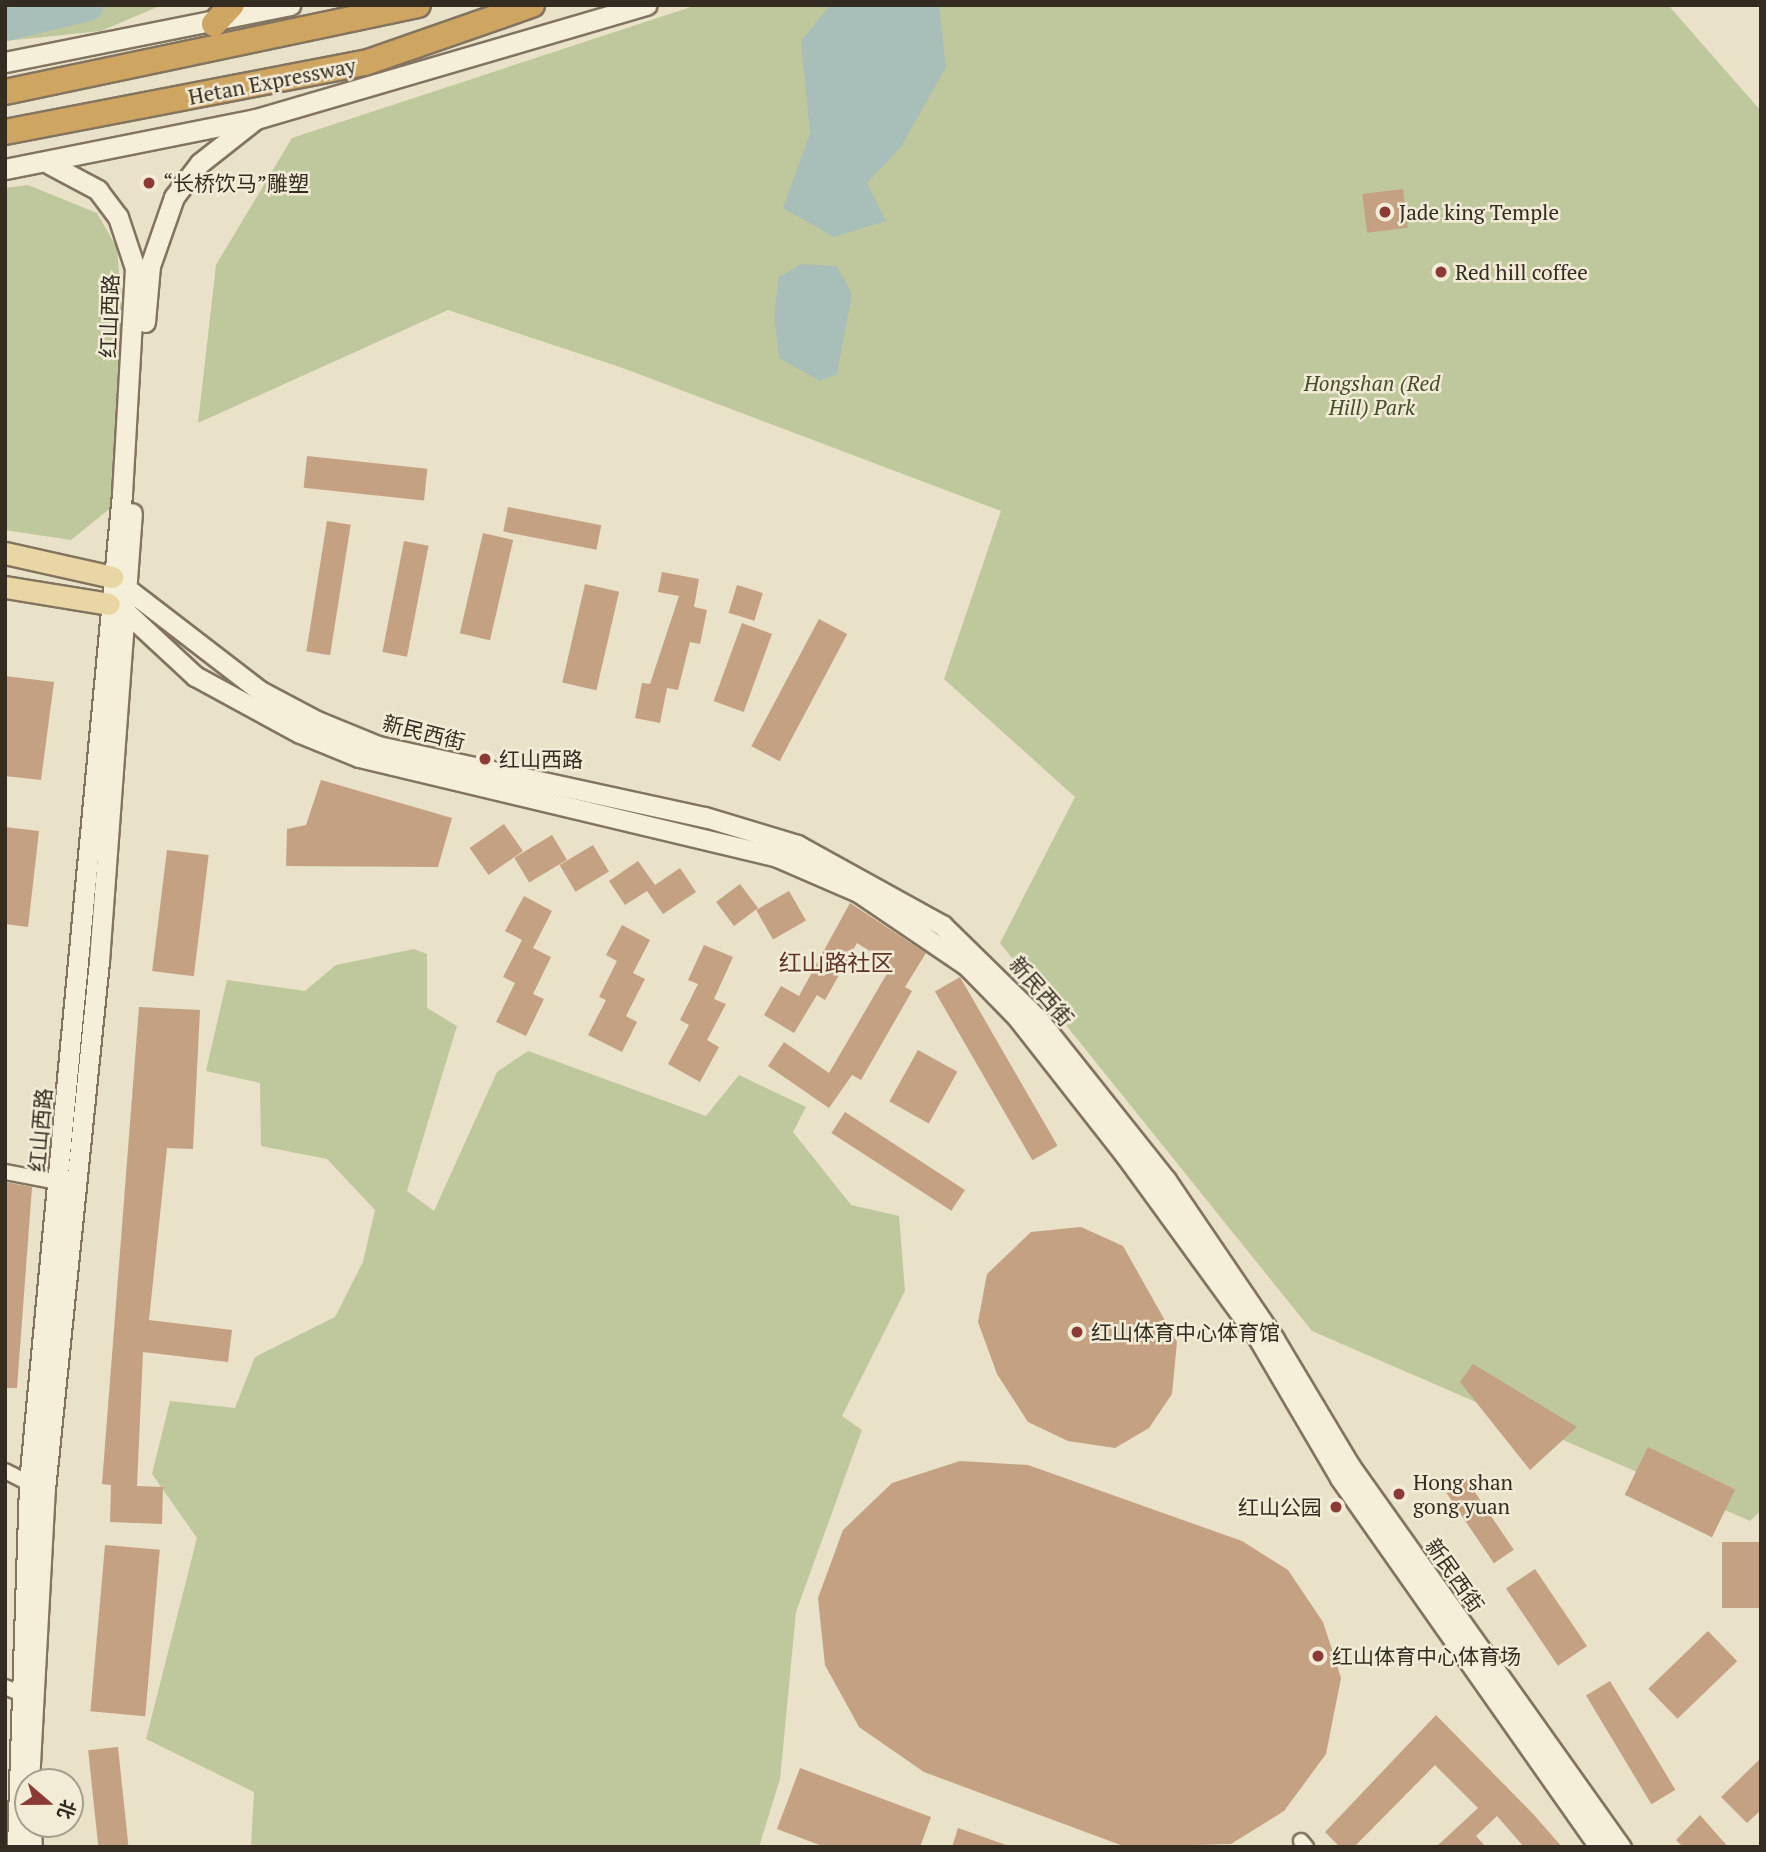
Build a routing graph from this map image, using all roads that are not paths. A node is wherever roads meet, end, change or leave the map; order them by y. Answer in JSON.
{"nodes":[{"id":1,"x":232,"y":5,"type":"edge"},
{"id":2,"x":290,"y":5,"type":"edge"},
{"id":3,"x":418,"y":5,"type":"edge"},
{"id":4,"x":532,"y":5,"type":"edge"},
{"id":5,"x":647,"y":5,"type":"edge"},
{"id":6,"x":214,"y":24,"type":"junction"},
{"id":7,"x":5,"y":62,"type":"edge"},
{"id":8,"x":5,"y":92,"type":"edge"},
{"id":9,"x":256,"y":119,"type":"junction"},
{"id":10,"x":5,"y":132,"type":"edge"},
{"id":11,"x":48,"y":164,"type":"junction"},
{"id":12,"x":5,"y":169,"type":"edge"},
{"id":13,"x":5,"y":553,"type":"edge"},
{"id":14,"x":119,"y":580,"type":"junction"},
{"id":15,"x":5,"y":587,"type":"edge"},
{"id":16,"x":117,"y":608,"type":"junction"},
{"id":17,"x":5,"y":1172,"type":"edge"},
{"id":18,"x":58,"y":1182,"type":"junction"},
{"id":19,"x":5,"y":1471,"type":"edge"},
{"id":20,"x":29,"y":1483,"type":"junction"},
{"id":21,"x":12,"y":1690,"type":"edge"},
{"id":22,"x":30,"y":1768,"type":"edge"},
{"id":23,"x":17,"y":1847,"type":"edge"},
{"id":24,"x":1599,"y":1847,"type":"edge"},
{"id":25,"x":1620,"y":1847,"type":"edge"}],
"edges":[{"from":1,"to":6,"type":"highway"},
{"from":2,"to":6,"type":"main road"},
{"from":3,"to":8,"type":"highway","name":"Hetan Expressway"},
{"from":4,"to":10,"type":"highway","name":"Hetan Expressway"},
{"from":5,"to":9,"type":"main road"},
{"from":6,"to":7,"type":"main road"},
{"from":9,"to":11,"type":"main road"},
{"from":9,"to":14,"type":"main road","name":"红山西路"},
{"from":11,"to":12,"type":"main road"},
{"from":11,"to":14,"type":"main road","name":"红山西路"},
{"from":13,"to":14,"type":"main road"},
{"from":14,"to":16,"type":"main road","name":"红山西路"},
{"from":14,"to":25,"type":"main road","name":"新民西街"},
{"from":15,"to":16,"type":"main road"},
{"from":16,"to":18,"type":"main road","name":"红山西路"},
{"from":16,"to":22,"type":"main road","name":"红山西路"},
{"from":16,"to":24,"type":"main road","name":"新民西街"},
{"from":17,"to":18,"type":"street"},
{"from":18,"to":20,"type":"main road","name":"红山西路"},
{"from":19,"to":20,"type":"street"},
{"from":20,"to":21,"type":"main road","name":"红山西路"},
{"from":21,"to":23,"type":"main road","name":"红山西路"}]}
